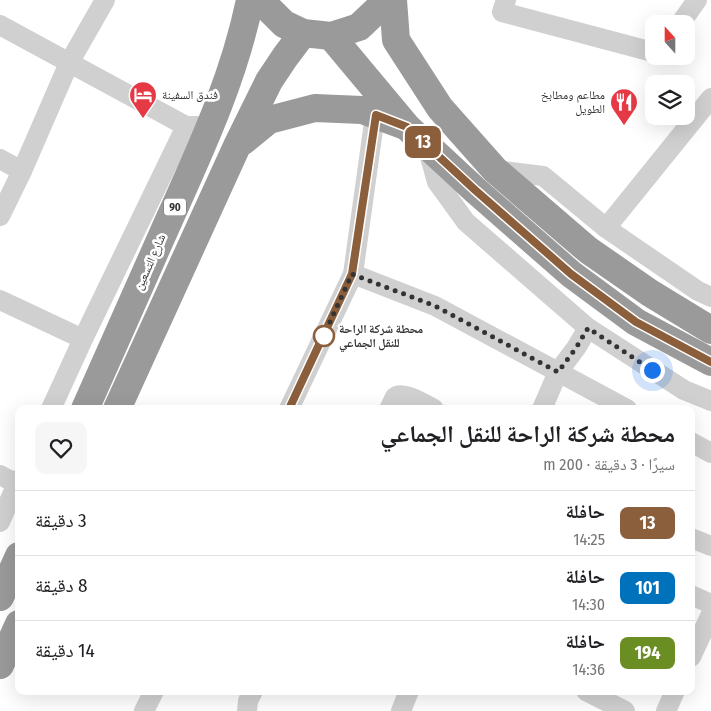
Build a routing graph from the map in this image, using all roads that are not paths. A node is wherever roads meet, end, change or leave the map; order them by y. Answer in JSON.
{"nodes":[{"id":1,"x":105,"y":0,"type":"edge"},
{"id":2,"x":250,"y":0,"type":"edge"},
{"id":3,"x":264,"y":0,"type":"edge"},
{"id":4,"x":383,"y":0,"type":"edge"},
{"id":5,"x":393,"y":0,"type":"edge"},
{"id":6,"x":506,"y":0,"type":"edge"},
{"id":7,"x":697,"y":0,"type":"edge"},
{"id":8,"x":686,"y":15,"type":"edge"},
{"id":9,"x":0,"y":25,"type":"edge"},
{"id":10,"x":303,"y":33,"type":"junction"},
{"id":11,"x":331,"y":36,"type":"junction"},
{"id":12,"x":645,"y":50,"type":"edge"},
{"id":13,"x":69,"y":63,"type":"junction"},
{"id":14,"x":711,"y":98,"type":"edge"},
{"id":15,"x":376,"y":115,"type":"junction"},
{"id":16,"x":198,"y":126,"type":"junction"},
{"id":17,"x":407,"y":127,"type":"junction"},
{"id":18,"x":237,"y":146,"type":"junction"},
{"id":19,"x":427,"y":146,"type":"junction"},
{"id":20,"x":0,"y":159,"type":"edge"},
{"id":21,"x":495,"y":170,"type":"junction"},
{"id":22,"x":22,"y":171,"type":"junction"},
{"id":23,"x":0,"y":216,"type":"edge"},
{"id":24,"x":606,"y":228,"type":"junction"},
{"id":25,"x":352,"y":274,"type":"junction"},
{"id":26,"x":711,"y":297,"type":"edge"},
{"id":27,"x":0,"y":300,"type":"edge"},
{"id":28,"x":588,"y":328,"type":"junction"},
{"id":29,"x":711,"y":330,"type":"edge"},
{"id":30,"x":83,"y":339,"type":"junction"},
{"id":31,"x":711,"y":362,"type":"edge"},
{"id":32,"x":558,"y":372,"type":"junction"},
{"id":33,"x":711,"y":402,"type":"edge"},
{"id":34,"x":53,"y":405,"type":"edge"},
{"id":35,"x":87,"y":405,"type":"edge"},
{"id":36,"x":119,"y":405,"type":"edge"},
{"id":37,"x":291,"y":405,"type":"edge"},
{"id":38,"x":391,"y":405,"type":"edge"},
{"id":39,"x":426,"y":405,"type":"edge"},
{"id":40,"x":544,"y":405,"type":"edge"},
{"id":41,"x":620,"y":405,"type":"edge"},
{"id":42,"x":695,"y":444,"type":"edge"},
{"id":43,"x":711,"y":452,"type":"edge"},
{"id":44,"x":14,"y":481,"type":"edge"},
{"id":45,"x":0,"y":522,"type":"edge"},
{"id":46,"x":695,"y":540,"type":"edge"},
{"id":47,"x":711,"y":546,"type":"edge"},
{"id":48,"x":15,"y":565,"type":"edge"},
{"id":49,"x":0,"y":597,"type":"edge"},
{"id":50,"x":695,"y":597,"type":"edge"},
{"id":51,"x":711,"y":604,"type":"edge"},
{"id":52,"x":711,"y":614,"type":"edge"},
{"id":53,"x":15,"y":633,"type":"edge"},
{"id":54,"x":695,"y":648,"type":"edge"},
{"id":55,"x":0,"y":665,"type":"edge"},
{"id":56,"x":152,"y":695,"type":"edge"},
{"id":57,"x":251,"y":695,"type":"edge"},
{"id":58,"x":407,"y":695,"type":"edge"},
{"id":59,"x":594,"y":695,"type":"edge"},
{"id":60,"x":673,"y":695,"type":"edge"},
{"id":61,"x":144,"y":711,"type":"edge"},
{"id":62,"x":247,"y":711,"type":"edge"},
{"id":63,"x":401,"y":711,"type":"edge"},
{"id":64,"x":625,"y":711,"type":"edge"},
{"id":65,"x":666,"y":711,"type":"edge"}],
"edges":[{"from":1,"to":13,"type":"street"},
{"from":2,"to":16,"type":"highway","name":"شارع التسعين","number":"90"},
{"from":3,"to":10,"type":"highway"},
{"from":4,"to":11,"type":"highway"},
{"from":5,"to":21,"type":"highway"},
{"from":6,"to":12,"type":"street"},
{"from":7,"to":8,"type":"street"},
{"from":9,"to":13,"type":"street"},
{"from":10,"to":11,"type":"highway"},
{"from":10,"to":18,"type":"highway","number":"90"},
{"from":11,"to":17,"type":"highway"},
{"from":13,"to":16,"type":"street"},
{"from":13,"to":22,"type":"street"},
{"from":14,"to":24,"type":"street"},
{"from":15,"to":17,"type":"highway"},
{"from":15,"to":18,"type":"highway"},
{"from":15,"to":25,"type":"street"},
{"from":16,"to":30,"type":"street"},
{"from":16,"to":35,"type":"highway","name":"شارع التسعين","number":"90"},
{"from":17,"to":19,"type":"highway"},
{"from":18,"to":36,"type":"highway","number":"90"},
{"from":19,"to":28,"type":"street"},
{"from":19,"to":31,"type":"highway"},
{"from":20,"to":22,"type":"street"},
{"from":21,"to":24,"type":"street"},
{"from":21,"to":29,"type":"highway"},
{"from":22,"to":23,"type":"street"},
{"from":24,"to":26,"type":"street"},
{"from":25,"to":32,"type":"street"},
{"from":25,"to":37,"type":"street"},
{"from":27,"to":30,"type":"street"},
{"from":28,"to":32,"type":"street"},
{"from":28,"to":33,"type":"street"},
{"from":30,"to":34,"type":"street"},
{"from":32,"to":40,"type":"street"},
{"from":32,"to":41,"type":"street"},
{"from":38,"to":39,"type":"street"},
{"from":42,"to":43,"type":"street"},
{"from":44,"to":45,"type":"street"},
{"from":46,"to":47,"type":"street"},
{"from":48,"to":49,"type":"highway"},
{"from":50,"to":51,"type":"street"},
{"from":52,"to":54,"type":"street"},
{"from":53,"to":55,"type":"highway"},
{"from":56,"to":61,"type":"street"},
{"from":57,"to":62,"type":"street"},
{"from":58,"to":63,"type":"street"},
{"from":59,"to":64,"type":"street"},
{"from":60,"to":65,"type":"street"}]}
